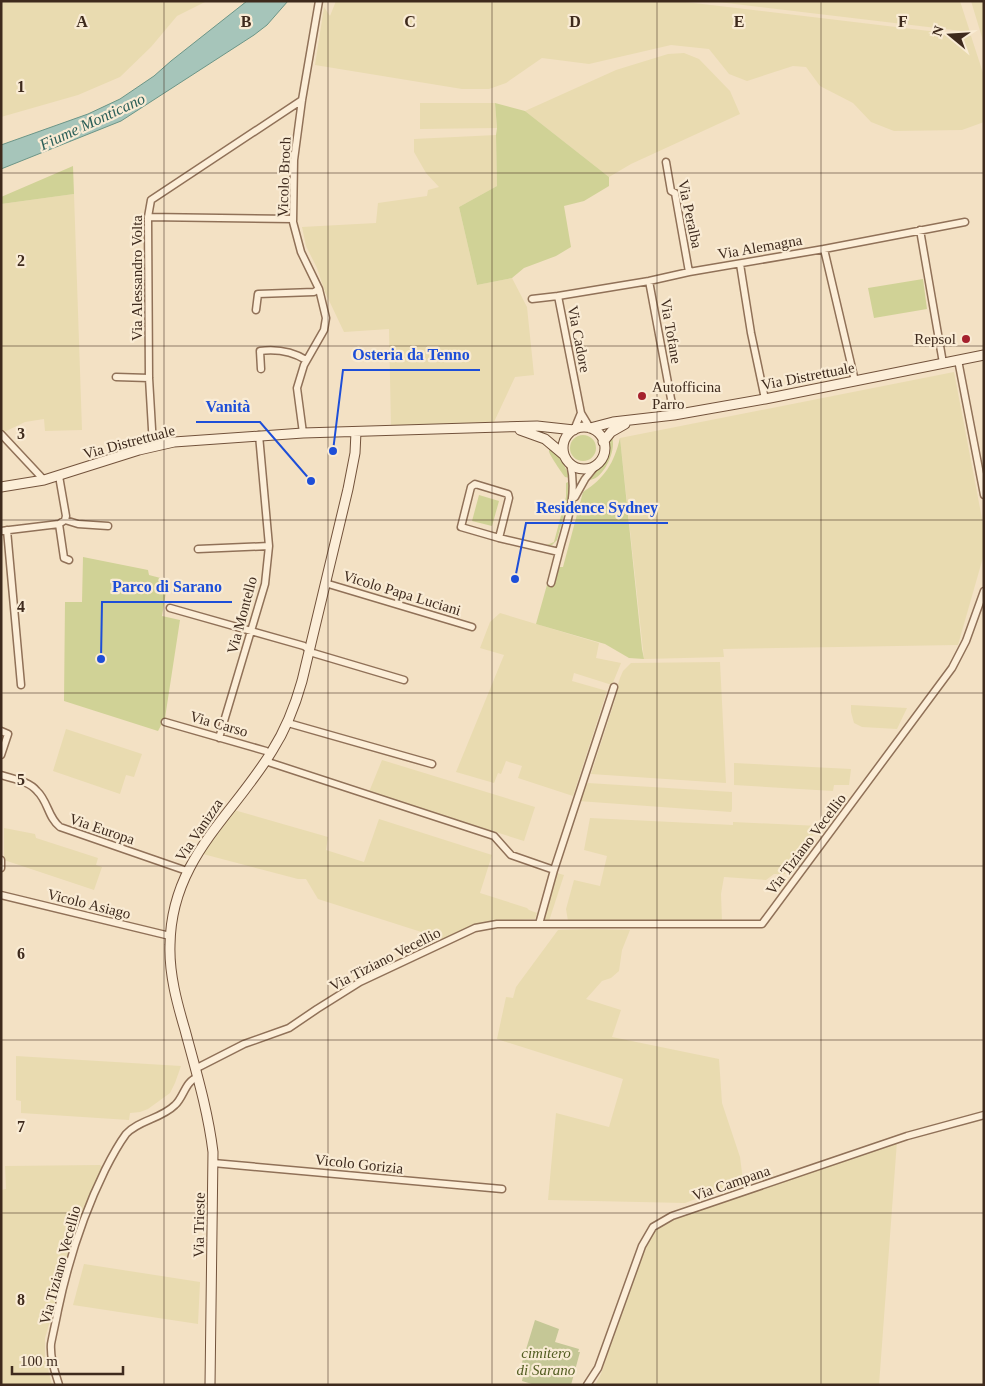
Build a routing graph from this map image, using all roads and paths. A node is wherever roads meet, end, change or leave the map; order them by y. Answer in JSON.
{"nodes":[{"id":1,"x":319,"y":1,"type":"edge"},
{"id":2,"x":302,"y":100,"type":"junction"},
{"id":3,"x":666,"y":162,"type":"dead end"},
{"id":4,"x":148,"y":218,"type":"junction"},
{"id":5,"x":293,"y":219,"type":"junction"},
{"id":6,"x":965,"y":222,"type":"dead end"},
{"id":7,"x":920,"y":230,"type":"junction"},
{"id":8,"x":824,"y":249,"type":"junction"},
{"id":9,"x":740,"y":264,"type":"junction"},
{"id":10,"x":688,"y":272,"type":"junction"},
{"id":11,"x":649,"y":281,"type":"junction"},
{"id":12,"x":319,"y":289,"type":"junction"},
{"id":13,"x":558,"y":296,"type":"junction"},
{"id":14,"x":532,"y":299,"type":"dead end"},
{"id":15,"x":256,"y":310,"type":"dead end"},
{"id":16,"x":984,"y":355,"type":"edge"},
{"id":17,"x":306,"y":360,"type":"junction"},
{"id":18,"x":958,"y":360,"type":"junction"},
{"id":19,"x":943,"y":363,"type":"junction"},
{"id":20,"x":261,"y":369,"type":"dead end"},
{"id":21,"x":116,"y":377,"type":"dead end"},
{"id":22,"x":149,"y":378,"type":"junction"},
{"id":23,"x":854,"y":381,"type":"junction"},
{"id":24,"x":765,"y":399,"type":"junction"},
{"id":25,"x":581,"y":414,"type":"junction"},
{"id":26,"x":674,"y":415,"type":"junction"},
{"id":27,"x":636,"y":420,"type":"junction"},
{"id":28,"x":505,"y":427,"type":"junction"},
{"id":29,"x":590,"y":428,"type":"junction"},
{"id":30,"x":574,"y":430,"type":"junction"},
{"id":31,"x":356,"y":432,"type":"junction"},
{"id":32,"x":303,"y":433,"type":"junction"},
{"id":33,"x":1,"y":434,"type":"edge"},
{"id":34,"x":259,"y":435,"type":"junction"},
{"id":35,"x":604,"y":442,"type":"junction"},
{"id":36,"x":153,"y":446,"type":"junction"},
{"id":37,"x":564,"y":455,"type":"junction"},
{"id":38,"x":570,"y":463,"type":"junction"},
{"id":39,"x":597,"y":464,"type":"junction"},
{"id":40,"x":59,"y":476,"type":"junction"},
{"id":41,"x":44,"y":480,"type":"junction"},
{"id":42,"x":1,"y":488,"type":"edge"},
{"id":43,"x":984,"y":494,"type":"edge"},
{"id":44,"x":572,"y":503,"type":"junction"},
{"id":45,"x":62,"y":522,"type":"junction"},
{"id":46,"x":108,"y":526,"type":"dead end"},
{"id":47,"x":4,"y":531,"type":"edge"},
{"id":48,"x":499,"y":538,"type":"junction"},
{"id":49,"x":268,"y":546,"type":"junction"},
{"id":50,"x":198,"y":549,"type":"dead end"},
{"id":51,"x":559,"y":552,"type":"junction"},
{"id":52,"x":68,"y":560,"type":"dead end"},
{"id":53,"x":325,"y":583,"type":"junction"},
{"id":54,"x":551,"y":583,"type":"dead end"},
{"id":55,"x":984,"y":591,"type":"edge"},
{"id":56,"x":170,"y":608,"type":"dead end"},
{"id":57,"x":472,"y":627,"type":"dead end"},
{"id":58,"x":251,"y":632,"type":"junction"},
{"id":59,"x":309,"y":650,"type":"junction"},
{"id":60,"x":404,"y":680,"type":"dead end"},
{"id":61,"x":21,"y":685,"type":"dead end"},
{"id":62,"x":614,"y":687,"type":"dead end"},
{"id":63,"x":165,"y":722,"type":"dead end"},
{"id":64,"x":288,"y":723,"type":"junction"},
{"id":65,"x":1,"y":731,"type":"edge"},
{"id":66,"x":219,"y":738,"type":"junction"},
{"id":67,"x":266,"y":751,"type":"dead end"},
{"id":68,"x":1,"y":755,"type":"edge"},
{"id":69,"x":265,"y":761,"type":"junction"},
{"id":70,"x":432,"y":764,"type":"dead end"},
{"id":71,"x":1,"y":774,"type":"edge"},
{"id":72,"x":2,"y":860,"type":"edge"},
{"id":73,"x":1,"y":868,"type":"edge"},
{"id":74,"x":554,"y":870,"type":"junction"},
{"id":75,"x":188,"y":871,"type":"junction"},
{"id":76,"x":1,"y":895,"type":"edge"},
{"id":77,"x":540,"y":924,"type":"junction"},
{"id":78,"x":170,"y":936,"type":"junction"},
{"id":79,"x":197,"y":1073,"type":"junction"},
{"id":80,"x":984,"y":1115,"type":"edge"},
{"id":81,"x":213,"y":1163,"type":"junction"},
{"id":82,"x":502,"y":1189,"type":"dead end"},
{"id":83,"x":58,"y":1385,"type":"edge"},
{"id":84,"x":210,"y":1385,"type":"edge"},
{"id":85,"x":587,"y":1385,"type":"edge"}],
"edges":[{"from":1,"to":2,"type":"street","name":"Vicolo Broch"},
{"from":2,"to":4,"type":"street","name":"Via Alessandro Volta"},
{"from":2,"to":5,"type":"street","name":"Vicolo Broch"},
{"from":3,"to":10,"type":"street","name":"Via Peralba"},
{"from":4,"to":5,"type":"street"},
{"from":4,"to":22,"type":"street","name":"Via Alessandro Volta"},
{"from":5,"to":12,"type":"street","name":"Vicolo Broch"},
{"from":6,"to":7,"type":"street","name":"Via Alemagna"},
{"from":7,"to":8,"type":"street","name":"Via Alemagna"},
{"from":7,"to":19,"type":"street"},
{"from":8,"to":9,"type":"street","name":"Via Alemagna"},
{"from":8,"to":23,"type":"street"},
{"from":9,"to":10,"type":"street","name":"Via Alemagna"},
{"from":9,"to":24,"type":"street"},
{"from":10,"to":11,"type":"street","name":"Via Alemagna"},
{"from":11,"to":13,"type":"street","name":"Via Alemagna"},
{"from":11,"to":26,"type":"street","name":"Via Tofane"},
{"from":12,"to":15,"type":"street"},
{"from":12,"to":17,"type":"street","name":"Vicolo Broch"},
{"from":13,"to":14,"type":"street","name":"Via Cadore"},
{"from":13,"to":25,"type":"street","name":"Via Cadore"},
{"from":16,"to":18,"type":"main road","name":"Via Distrettuale"},
{"from":17,"to":20,"type":"street"},
{"from":17,"to":32,"type":"street","name":"Vicolo Broch"},
{"from":18,"to":19,"type":"main road","name":"Via Distrettuale"},
{"from":18,"to":43,"type":"street"},
{"from":19,"to":23,"type":"main road","name":"Via Distrettuale"},
{"from":21,"to":22,"type":"street"},
{"from":22,"to":36,"type":"street","name":"Via Alessandro Volta"},
{"from":23,"to":24,"type":"main road","name":"Via Distrettuale"},
{"from":24,"to":26,"type":"main road","name":"Via Distrettuale"},
{"from":25,"to":29,"type":"street","name":"Via Cadore"},
{"from":25,"to":30,"type":"street"},
{"from":26,"to":27,"type":"main road","name":"Via Distrettuale"},
{"from":27,"to":29,"type":"main road"},
{"from":27,"to":35,"type":"main road"},
{"from":28,"to":30,"type":"main road","name":"Via Distrettuale"},
{"from":28,"to":31,"type":"main road","name":"Via Distrettuale"},
{"from":28,"to":37,"type":"main road"},
{"from":29,"to":30,"type":"main road"},
{"from":29,"to":35,"type":"main road"},
{"from":30,"to":37,"type":"main road"},
{"from":31,"to":32,"type":"main road","name":"Via Distrettuale"},
{"from":31,"to":53,"type":"main road","name":"Via Vanizza"},
{"from":32,"to":34,"type":"main road","name":"Via Distrettuale"},
{"from":33,"to":41,"type":"street"},
{"from":34,"to":36,"type":"main road","name":"Via Distrettuale"},
{"from":34,"to":49,"type":"street","name":"Via Montello"},
{"from":35,"to":39,"type":"main road"},
{"from":36,"to":40,"type":"main road","name":"Via Distrettuale"},
{"from":37,"to":38,"type":"main road"},
{"from":38,"to":39,"type":"main road"},
{"from":38,"to":44,"type":"street"},
{"from":39,"to":44,"type":"street"},
{"from":40,"to":41,"type":"main road","name":"Via Distrettuale"},
{"from":40,"to":45,"type":"street"},
{"from":41,"to":42,"type":"main road","name":"Via Distrettuale"},
{"from":44,"to":51,"type":"street"},
{"from":45,"to":46,"type":"street"},
{"from":45,"to":47,"type":"street"},
{"from":45,"to":52,"type":"street"},
{"from":47,"to":61,"type":"street"},
{"from":48,"to":48,"type":"street"},
{"from":48,"to":51,"type":"street"},
{"from":49,"to":50,"type":"street"},
{"from":49,"to":58,"type":"street","name":"Via Montello"},
{"from":51,"to":54,"type":"street"},
{"from":53,"to":57,"type":"street","name":"Vicolo Papa Luciani"},
{"from":53,"to":59,"type":"main road","name":"Via Vanizza"},
{"from":55,"to":77,"type":"street","name":"Via Tiziano Vecellio"},
{"from":56,"to":58,"type":"street"},
{"from":58,"to":59,"type":"street"},
{"from":58,"to":66,"type":"street","name":"Via Montello"},
{"from":59,"to":60,"type":"street"},
{"from":59,"to":64,"type":"main road","name":"Via Vanizza"},
{"from":62,"to":74,"type":"street"},
{"from":63,"to":66,"type":"street","name":"Via Carso"},
{"from":64,"to":69,"type":"main road","name":"Via Vanizza"},
{"from":64,"to":70,"type":"street"},
{"from":65,"to":68,"type":"street"},
{"from":66,"to":67,"type":"street","name":"Via Carso"},
{"from":69,"to":74,"type":"street"},
{"from":69,"to":75,"type":"main road","name":"Via Vanizza"},
{"from":71,"to":75,"type":"street","name":"Via Europa"},
{"from":72,"to":73,"type":"street"},
{"from":74,"to":77,"type":"street"},
{"from":75,"to":78,"type":"main road","name":"Via Vanizza"},
{"from":76,"to":78,"type":"street","name":"Vicolo Asiago"},
{"from":77,"to":79,"type":"street","name":"Via Tiziano Vecellio"},
{"from":78,"to":79,"type":"main road","name":"Via Vanizza"},
{"from":79,"to":81,"type":"main road","name":"Via Trieste"},
{"from":79,"to":83,"type":"street","name":"Via Tiziano Vecellio"},
{"from":80,"to":85,"type":"street","name":"Via Campana"},
{"from":81,"to":82,"type":"street","name":"Vicolo Gorizia"},
{"from":81,"to":84,"type":"main road","name":"Via Trieste"}]}
